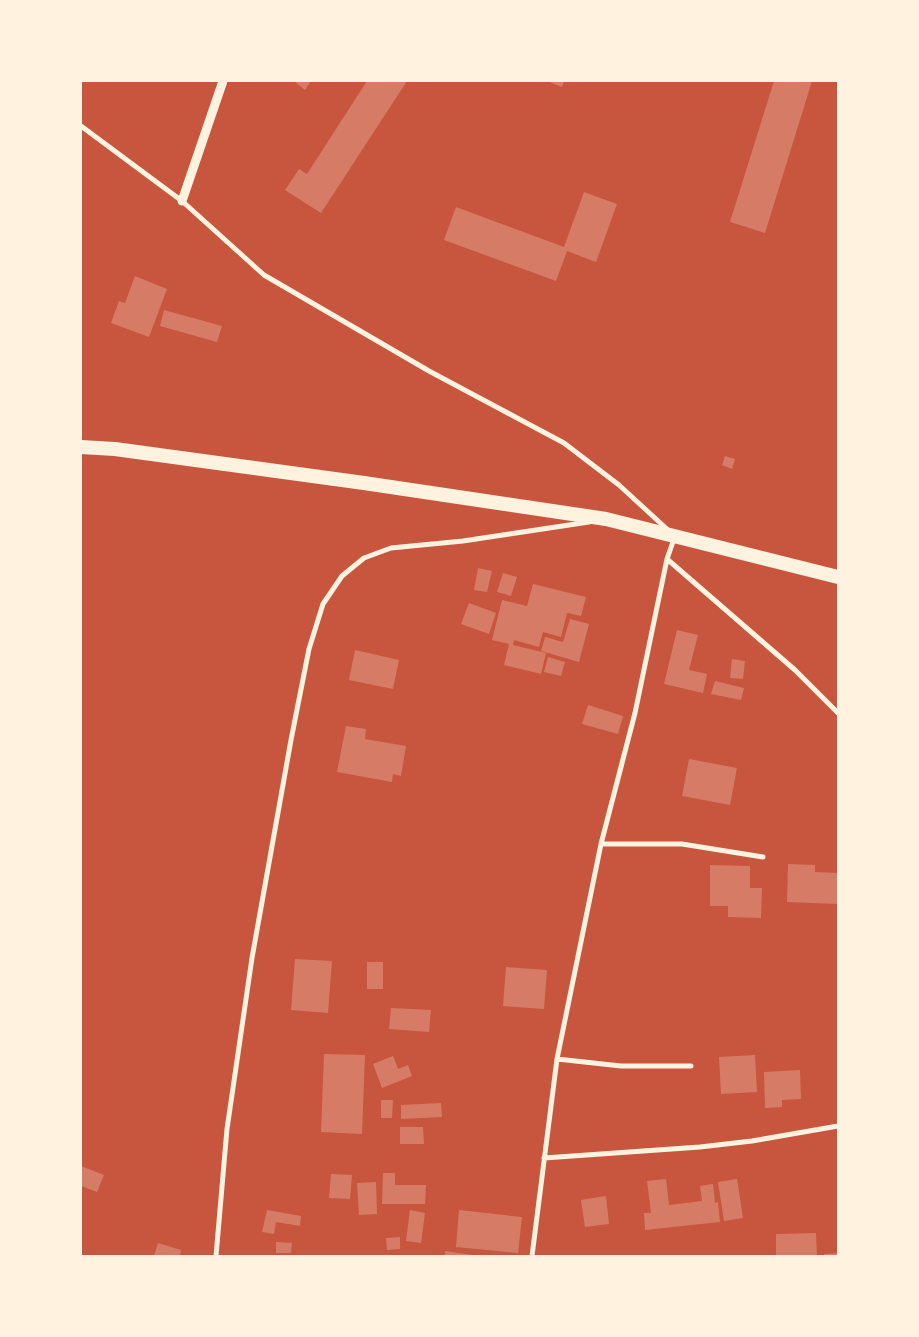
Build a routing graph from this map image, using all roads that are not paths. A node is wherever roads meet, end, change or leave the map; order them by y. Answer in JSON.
{"nodes":[{"id":1,"x":223,"y":81,"type":"edge"},
{"id":2,"x":81,"y":126,"type":"edge"},
{"id":3,"x":182,"y":201,"type":"junction"},
{"id":4,"x":81,"y":447,"type":"edge"},
{"id":5,"x":606,"y":520,"type":"junction"},
{"id":6,"x":675,"y":536,"type":"junction"},
{"id":7,"x":667,"y":559,"type":"junction"},
{"id":8,"x":838,"y":577,"type":"edge"},
{"id":9,"x":838,"y":714,"type":"edge"},
{"id":10,"x":601,"y":844,"type":"junction"},
{"id":11,"x":763,"y":857,"type":"dead end"},
{"id":12,"x":557,"y":1059,"type":"junction"},
{"id":13,"x":691,"y":1066,"type":"dead end"},
{"id":14,"x":838,"y":1126,"type":"edge"},
{"id":15,"x":544,"y":1158,"type":"junction"},
{"id":16,"x":218,"y":1255,"type":"edge"},
{"id":17,"x":532,"y":1256,"type":"edge"}],
"edges":[{"from":1,"to":3,"type":"street"},
{"from":2,"to":3,"type":"street"},
{"from":3,"to":6,"type":"street"},
{"from":4,"to":5,"type":"highway"},
{"from":5,"to":6,"type":"highway"},
{"from":5,"to":16,"type":"street"},
{"from":6,"to":7,"type":"street"},
{"from":6,"to":8,"type":"highway"},
{"from":7,"to":9,"type":"street"},
{"from":7,"to":10,"type":"street"},
{"from":10,"to":11,"type":"street"},
{"from":10,"to":12,"type":"street"},
{"from":12,"to":13,"type":"street"},
{"from":12,"to":15,"type":"street"},
{"from":14,"to":15,"type":"street"},
{"from":15,"to":17,"type":"street"}]}
